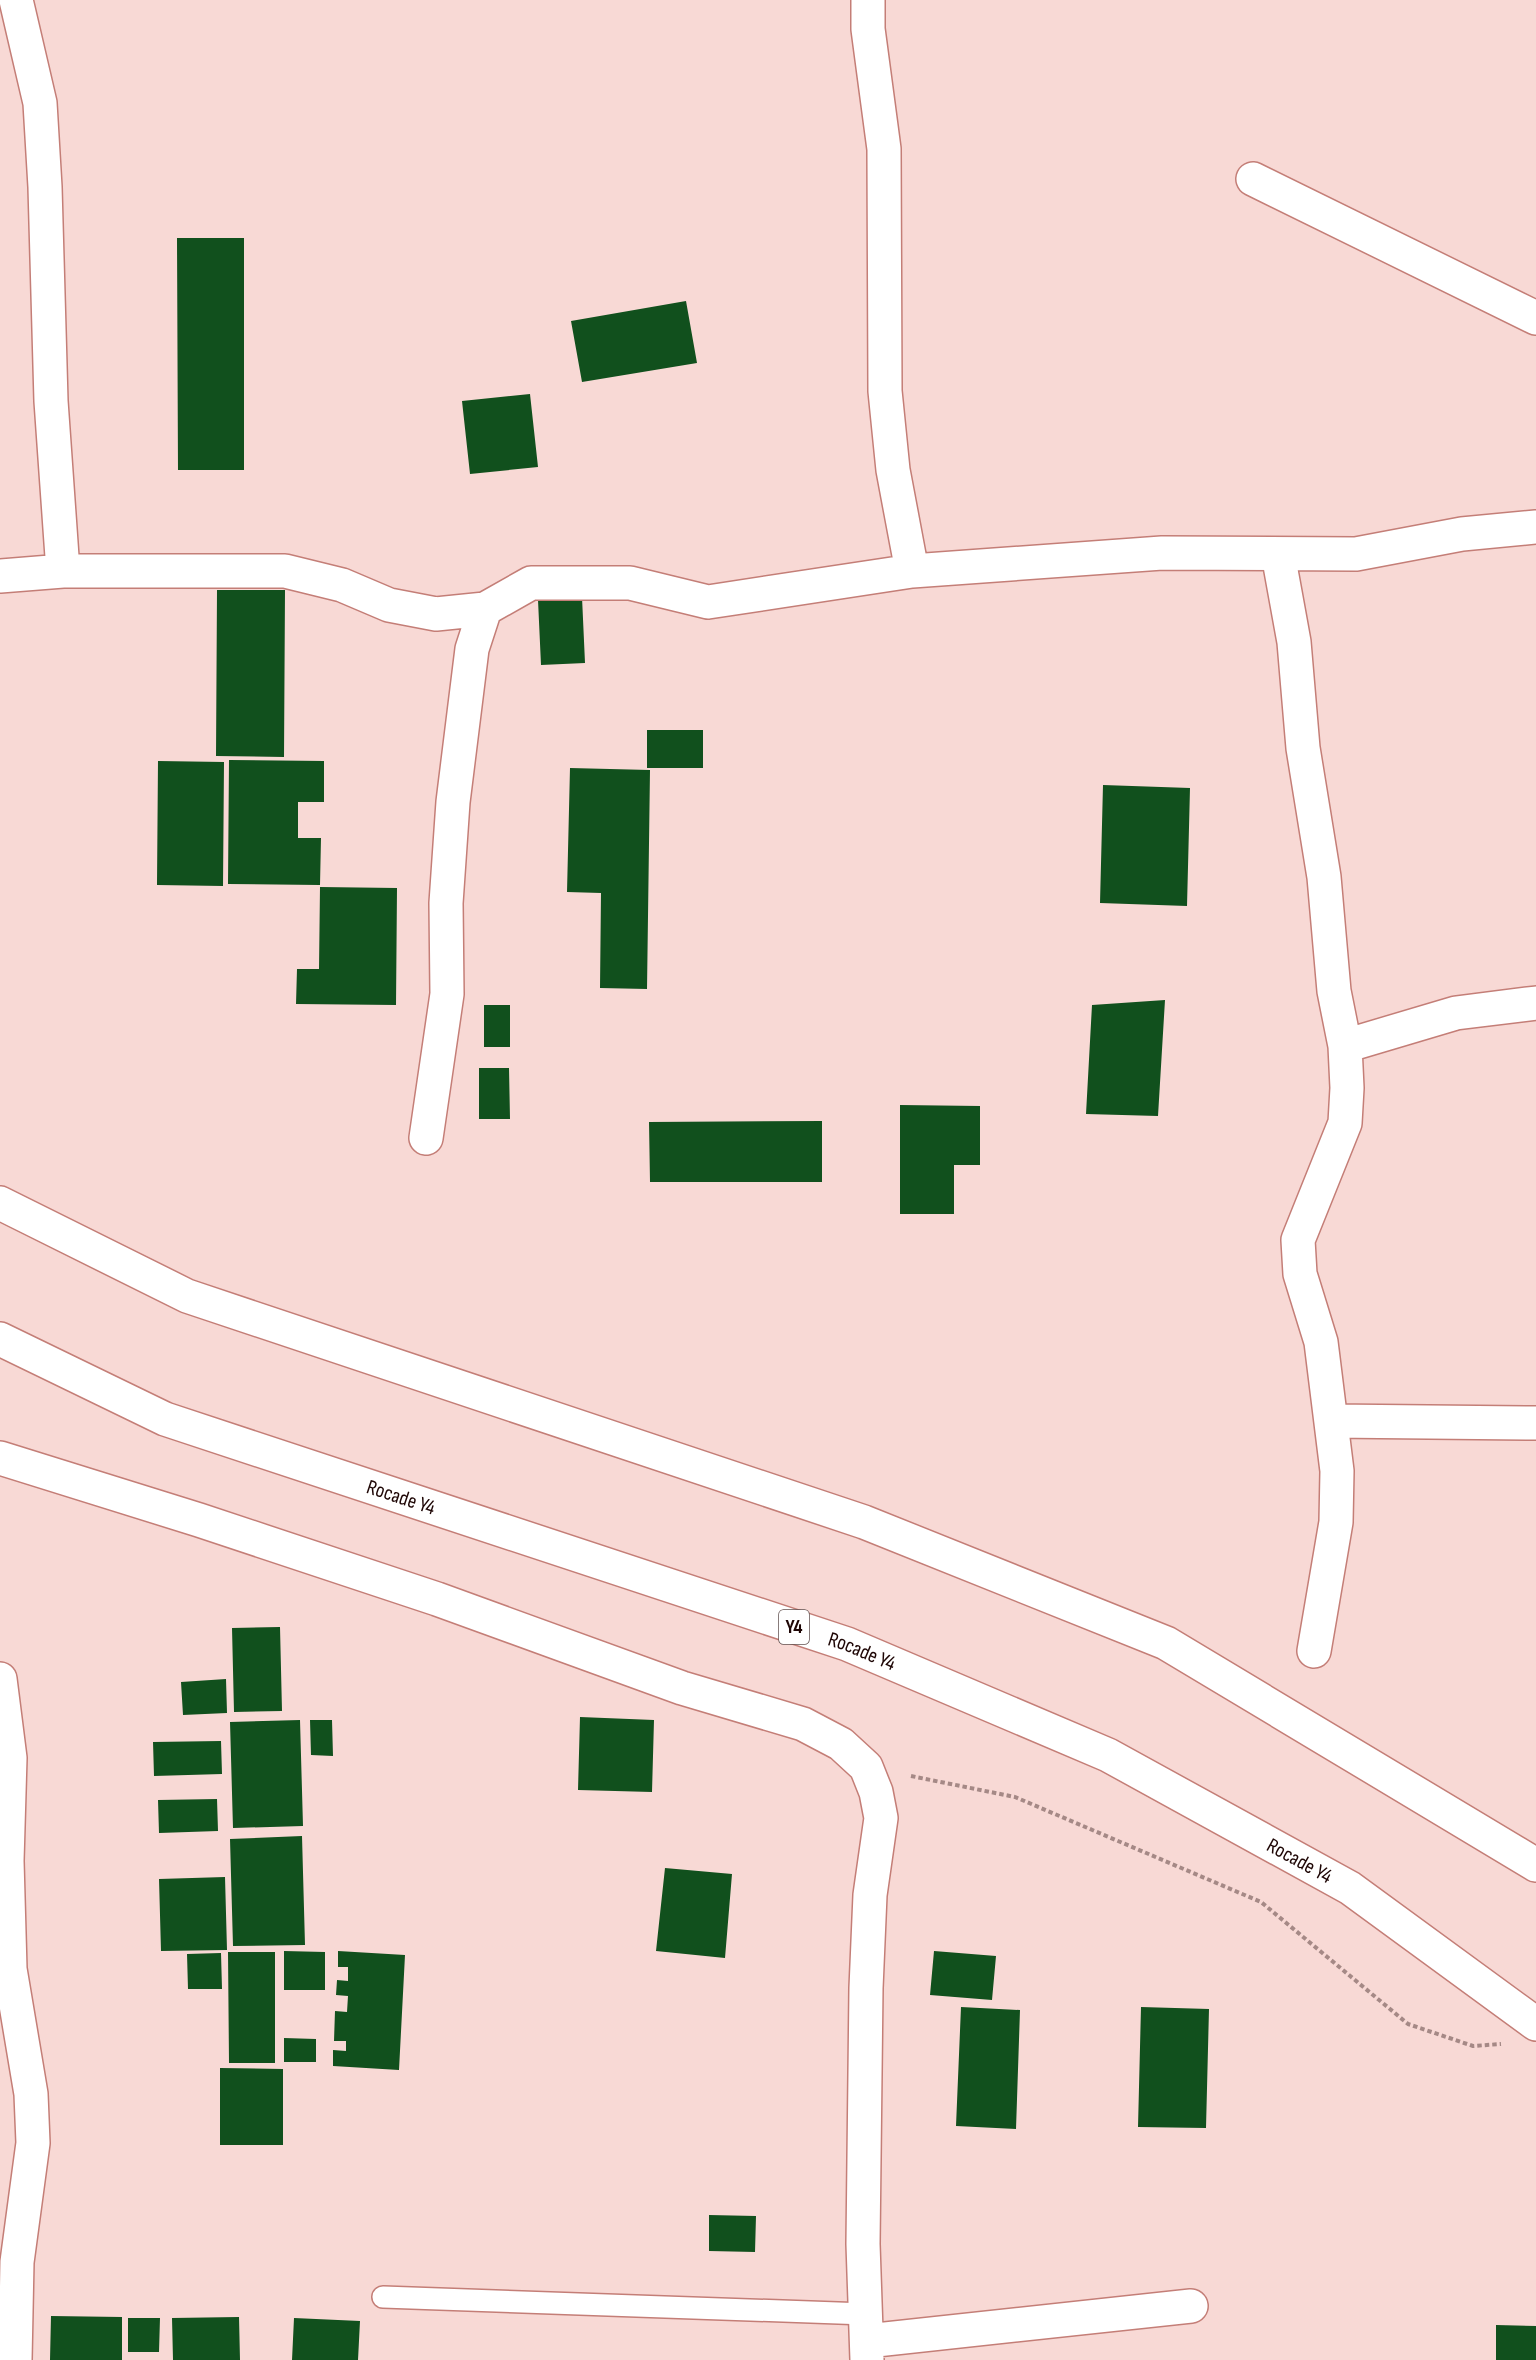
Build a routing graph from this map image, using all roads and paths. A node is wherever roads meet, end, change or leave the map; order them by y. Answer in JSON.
{"nodes":[{"id":1,"x":16,"y":0,"type":"edge"},
{"id":2,"x":868,"y":0,"type":"edge"},
{"id":3,"x":1253,"y":179,"type":"dead end"},
{"id":4,"x":1536,"y":318,"type":"edge"},
{"id":5,"x":1536,"y":527,"type":"edge"},
{"id":6,"x":1278,"y":554,"type":"junction"},
{"id":7,"x":63,"y":571,"type":"junction"},
{"id":8,"x":912,"y":571,"type":"junction"},
{"id":9,"x":0,"y":576,"type":"edge"},
{"id":10,"x":485,"y":609,"type":"junction"},
{"id":11,"x":1536,"y":1003,"type":"edge"},
{"id":12,"x":1345,"y":1046,"type":"junction"},
{"id":13,"x":426,"y":1138,"type":"dead end"},
{"id":14,"x":0,"y":1203,"type":"edge"},
{"id":15,"x":0,"y":1339,"type":"edge"},
{"id":16,"x":1331,"y":1421,"type":"junction"},
{"id":17,"x":1536,"y":1423,"type":"edge"},
{"id":18,"x":0,"y":1458,"type":"edge"},
{"id":19,"x":1314,"y":1651,"type":"dead end"},
{"id":20,"x":0,"y":1679,"type":"edge"},
{"id":21,"x":866,"y":1767,"type":"junction"},
{"id":22,"x":1536,"y":1864,"type":"edge"},
{"id":23,"x":1533,"y":2022,"type":"edge"},
{"id":24,"x":383,"y":2297,"type":"dead end"},
{"id":25,"x":1191,"y":2306,"type":"dead end"},
{"id":26,"x":867,"y":2338,"type":"edge"},
{"id":27,"x":15,"y":2360,"type":"edge"}],
"edges":[{"from":1,"to":7,"type":"main road"},
{"from":2,"to":8,"type":"main road"},
{"from":3,"to":4,"type":"main road"},
{"from":5,"to":6,"type":"main road"},
{"from":6,"to":8,"type":"main road"},
{"from":6,"to":12,"type":"main road"},
{"from":7,"to":9,"type":"main road"},
{"from":7,"to":10,"type":"main road"},
{"from":8,"to":10,"type":"main road"},
{"from":10,"to":13,"type":"main road"},
{"from":11,"to":12,"type":"main road"},
{"from":12,"to":16,"type":"main road"},
{"from":14,"to":22,"type":"main road"},
{"from":15,"to":23,"type":"main road","name":"Rocade Y4","number":"Y4"},
{"from":16,"to":17,"type":"main road"},
{"from":16,"to":19,"type":"main road"},
{"from":18,"to":21,"type":"main road"},
{"from":20,"to":27,"type":"main road"},
{"from":21,"to":23,"type":"path"},
{"from":21,"to":26,"type":"main road"},
{"from":24,"to":26,"type":"lane"},
{"from":25,"to":26,"type":"main road"}]}
